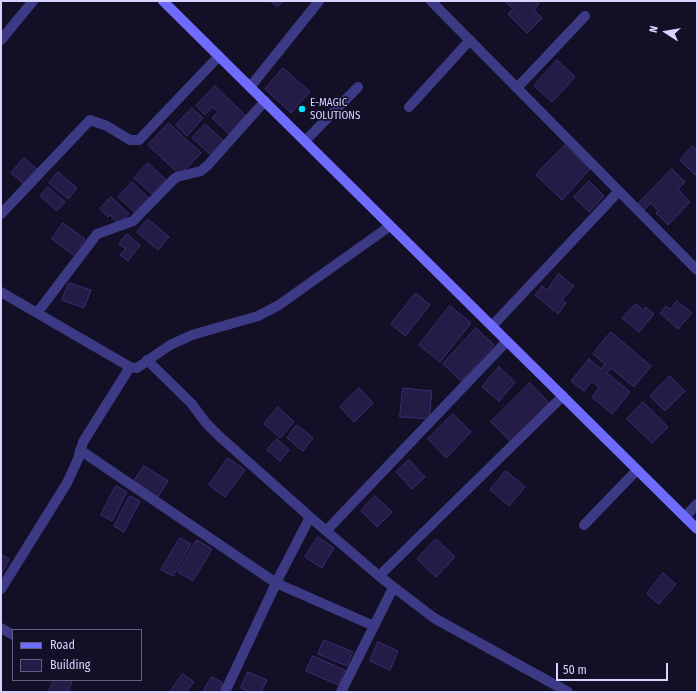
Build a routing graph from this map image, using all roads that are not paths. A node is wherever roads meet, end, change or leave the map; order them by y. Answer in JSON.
{"nodes":[{"id":1,"x":33,"y":1,"type":"edge"},
{"id":2,"x":163,"y":1,"type":"edge"},
{"id":3,"x":319,"y":1,"type":"edge"},
{"id":4,"x":431,"y":1,"type":"edge"},
{"id":5,"x":585,"y":16,"type":"dead end"},
{"id":6,"x":1,"y":40,"type":"edge"},
{"id":7,"x":470,"y":40,"type":"junction"},
{"id":8,"x":219,"y":56,"type":"junction"},
{"id":9,"x":250,"y":87,"type":"junction"},
{"id":10,"x":358,"y":88,"type":"dead end"},
{"id":11,"x":517,"y":88,"type":"junction"},
{"id":12,"x":265,"y":101,"type":"junction"},
{"id":13,"x":409,"y":107,"type":"dead end"},
{"id":14,"x":305,"y":141,"type":"junction"},
{"id":15,"x":619,"y":191,"type":"junction"},
{"id":16,"x":1,"y":214,"type":"edge"},
{"id":17,"x":390,"y":226,"type":"junction"},
{"id":18,"x":696,"y":267,"type":"edge"},
{"id":19,"x":1,"y":292,"type":"edge"},
{"id":20,"x":37,"y":313,"type":"junction"},
{"id":21,"x":492,"y":326,"type":"junction"},
{"id":22,"x":507,"y":341,"type":"junction"},
{"id":23,"x":147,"y":360,"type":"junction"},
{"id":24,"x":130,"y":367,"type":"junction"},
{"id":25,"x":563,"y":396,"type":"junction"},
{"id":26,"x":80,"y":450,"type":"junction"},
{"id":27,"x":637,"y":470,"type":"junction"},
{"id":28,"x":697,"y":504,"type":"edge"},
{"id":29,"x":310,"y":517,"type":"junction"},
{"id":30,"x":685,"y":517,"type":"junction"},
{"id":31,"x":584,"y":525,"type":"dead end"},
{"id":32,"x":697,"y":529,"type":"edge"},
{"id":33,"x":326,"y":531,"type":"junction"},
{"id":34,"x":379,"y":576,"type":"junction"},
{"id":35,"x":276,"y":583,"type":"junction"},
{"id":36,"x":393,"y":588,"type":"junction"},
{"id":37,"x":1,"y":589,"type":"edge"},
{"id":38,"x":374,"y":626,"type":"junction"},
{"id":39,"x":1,"y":628,"type":"edge"},
{"id":40,"x":12,"y":634,"type":"edge"},
{"id":41,"x":556,"y":689,"type":"edge"},
{"id":42,"x":226,"y":692,"type":"edge"},
{"id":43,"x":341,"y":692,"type":"edge"},
{"id":44,"x":568,"y":692,"type":"edge"}],
"edges":[{"from":1,"to":6,"type":"street"},
{"from":2,"to":8,"type":"main road"},
{"from":3,"to":9,"type":"street"},
{"from":4,"to":7,"type":"street"},
{"from":5,"to":11,"type":"street"},
{"from":7,"to":11,"type":"street"},
{"from":7,"to":13,"type":"street"},
{"from":8,"to":9,"type":"main road"},
{"from":8,"to":16,"type":"street"},
{"from":9,"to":12,"type":"main road"},
{"from":10,"to":14,"type":"street"},
{"from":11,"to":15,"type":"street"},
{"from":12,"to":14,"type":"main road"},
{"from":12,"to":20,"type":"street"},
{"from":14,"to":17,"type":"main road"},
{"from":15,"to":18,"type":"street"},
{"from":15,"to":21,"type":"street"},
{"from":17,"to":21,"type":"main road"},
{"from":17,"to":23,"type":"street"},
{"from":19,"to":20,"type":"street"},
{"from":20,"to":24,"type":"street"},
{"from":21,"to":22,"type":"main road"},
{"from":22,"to":25,"type":"main road"},
{"from":22,"to":33,"type":"street"},
{"from":23,"to":24,"type":"street"},
{"from":23,"to":29,"type":"street"},
{"from":24,"to":26,"type":"street"},
{"from":25,"to":27,"type":"main road"},
{"from":25,"to":34,"type":"street"},
{"from":26,"to":35,"type":"street"},
{"from":26,"to":37,"type":"street"},
{"from":27,"to":30,"type":"main road"},
{"from":27,"to":31,"type":"street"},
{"from":28,"to":30,"type":"street"},
{"from":29,"to":33,"type":"street"},
{"from":29,"to":35,"type":"street"},
{"from":30,"to":32,"type":"main road"},
{"from":33,"to":34,"type":"street"},
{"from":34,"to":36,"type":"street"},
{"from":35,"to":38,"type":"street"},
{"from":35,"to":42,"type":"street"},
{"from":36,"to":38,"type":"street"},
{"from":36,"to":41,"type":"street"},
{"from":38,"to":43,"type":"street"},
{"from":39,"to":40,"type":"street"},
{"from":41,"to":44,"type":"street"}]}
